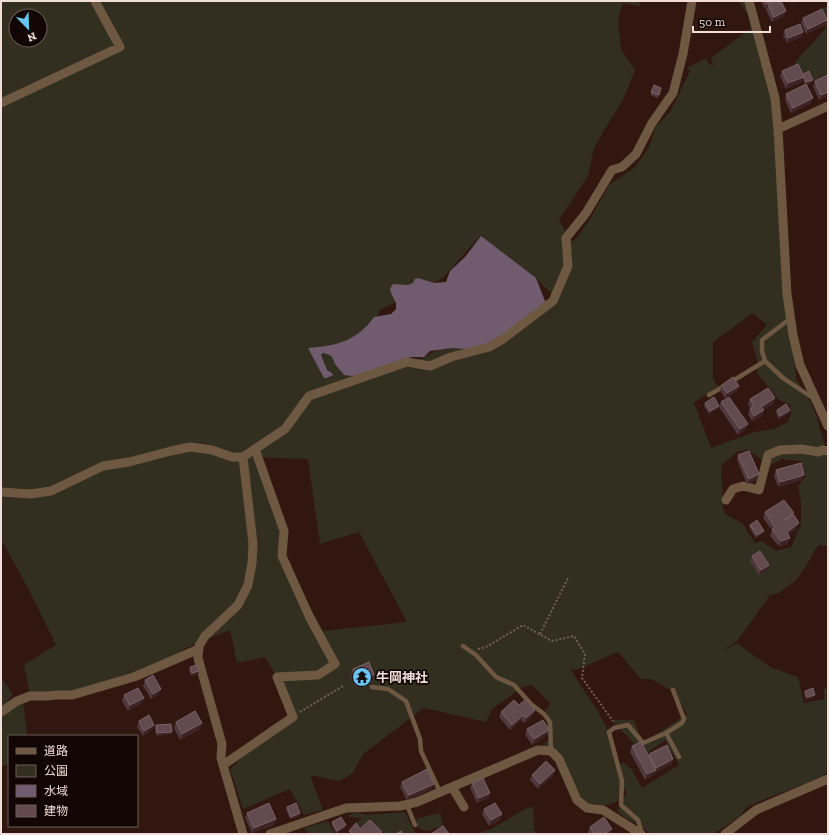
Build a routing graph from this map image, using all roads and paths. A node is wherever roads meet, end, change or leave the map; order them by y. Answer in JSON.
{"nodes":[{"id":1,"x":95,"y":1,"type":"edge"},
{"id":2,"x":692,"y":1,"type":"edge"},
{"id":3,"x":749,"y":1,"type":"edge"},
{"id":4,"x":1,"y":103,"type":"edge"},
{"id":5,"x":828,"y":106,"type":"edge"},
{"id":6,"x":778,"y":129,"type":"junction"},
{"id":7,"x":791,"y":318,"type":"junction"},
{"id":8,"x":765,"y":361,"type":"junction"},
{"id":9,"x":709,"y":395,"type":"dead end"},
{"id":10,"x":816,"y":400,"type":"junction"},
{"id":11,"x":828,"y":426,"type":"edge"},
{"id":12,"x":254,"y":448,"type":"junction"},
{"id":13,"x":828,"y":451,"type":"edge"},
{"id":14,"x":243,"y":457,"type":"junction"},
{"id":15,"x":1,"y":492,"type":"edge"},
{"id":16,"x":726,"y":500,"type":"dead end"},
{"id":17,"x":568,"y":578,"type":"dead end"},
{"id":18,"x":540,"y":634,"type":"junction"},
{"id":19,"x":463,"y":646,"type":"dead end"},
{"id":20,"x":199,"y":649,"type":"junction"},
{"id":21,"x":470,"y":650,"type":"junction"},
{"id":22,"x":343,"y":686,"type":"dead end"},
{"id":23,"x":372,"y":687,"type":"dead end"},
{"id":24,"x":673,"y":690,"type":"dead end"},
{"id":25,"x":1,"y":712,"type":"edge"},
{"id":26,"x":293,"y":717,"type":"junction"},
{"id":27,"x":617,"y":727,"type":"junction"},
{"id":28,"x":666,"y":733,"type":"junction"},
{"id":29,"x":551,"y":751,"type":"junction"},
{"id":30,"x":678,"y":757,"type":"dead end"},
{"id":31,"x":223,"y":765,"type":"junction"},
{"id":32,"x":828,"y":779,"type":"edge"},
{"id":33,"x":452,"y":787,"type":"junction"},
{"id":34,"x":440,"y":792,"type":"junction"},
{"id":35,"x":407,"y":805,"type":"junction"},
{"id":36,"x":464,"y":807,"type":"dead end"},
{"id":37,"x":415,"y":825,"type":"dead end"},
{"id":38,"x":243,"y":834,"type":"edge"},
{"id":39,"x":270,"y":834,"type":"edge"},
{"id":40,"x":641,"y":834,"type":"edge"},
{"id":41,"x":725,"y":834,"type":"edge"}],
"edges":[{"from":1,"to":4,"type":"street"},
{"from":2,"to":12,"type":"street"},
{"from":3,"to":6,"type":"street"},
{"from":5,"to":6,"type":"street"},
{"from":6,"to":7,"type":"street"},
{"from":7,"to":8,"type":"lane"},
{"from":7,"to":10,"type":"street"},
{"from":8,"to":9,"type":"lane"},
{"from":8,"to":10,"type":"lane"},
{"from":10,"to":11,"type":"street"},
{"from":12,"to":14,"type":"street"},
{"from":12,"to":26,"type":"street"},
{"from":13,"to":16,"type":"street"},
{"from":14,"to":15,"type":"street"},
{"from":14,"to":20,"type":"street"},
{"from":17,"to":18,"type":"path"},
{"from":18,"to":21,"type":"path"},
{"from":18,"to":27,"type":"path"},
{"from":19,"to":21,"type":"lane"},
{"from":20,"to":25,"type":"street"},
{"from":20,"to":31,"type":"street"},
{"from":21,"to":29,"type":"lane"},
{"from":22,"to":26,"type":"path"},
{"from":23,"to":34,"type":"lane"},
{"from":24,"to":28,"type":"lane"},
{"from":26,"to":31,"type":"street"},
{"from":27,"to":28,"type":"lane"},
{"from":27,"to":40,"type":"lane"},
{"from":28,"to":30,"type":"lane"},
{"from":29,"to":33,"type":"street"},
{"from":29,"to":40,"type":"street"},
{"from":31,"to":38,"type":"street"},
{"from":32,"to":41,"type":"street"},
{"from":33,"to":34,"type":"street"},
{"from":33,"to":36,"type":"street"},
{"from":34,"to":35,"type":"street"},
{"from":35,"to":37,"type":"lane"},
{"from":35,"to":39,"type":"street"}]}
